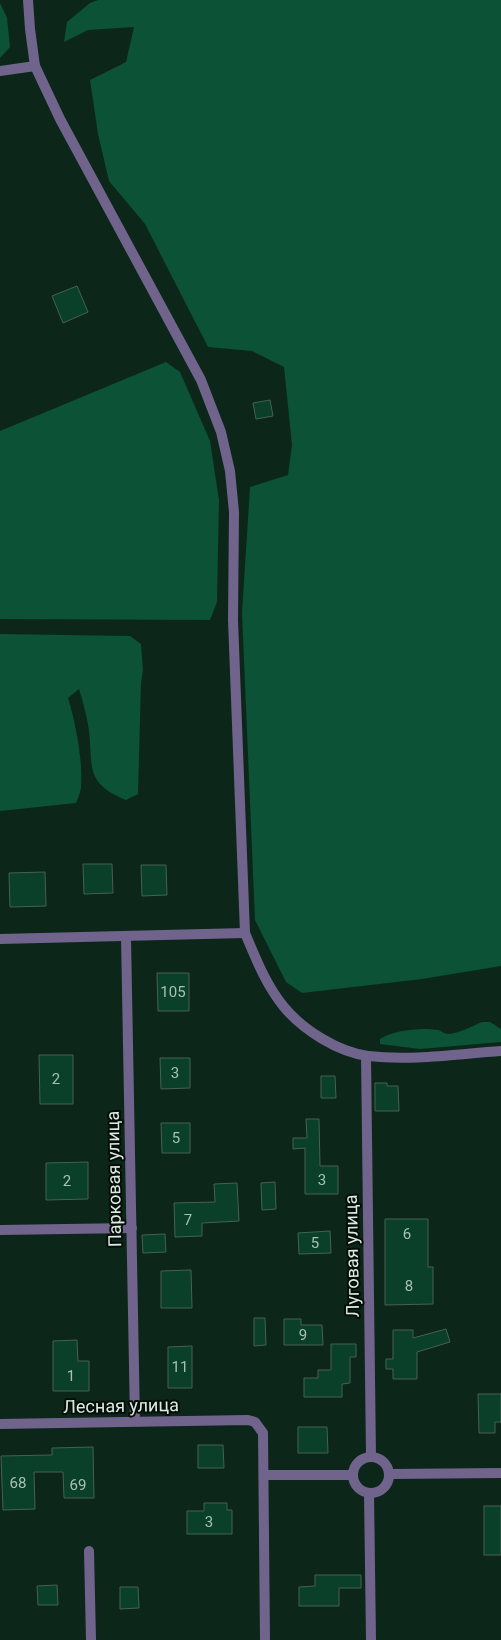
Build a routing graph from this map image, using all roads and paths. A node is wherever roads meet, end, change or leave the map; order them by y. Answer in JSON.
{"nodes":[{"id":1,"x":30,"y":3,"type":"edge"},
{"id":2,"x":35,"y":66,"type":"junction"},
{"id":3,"x":0,"y":71,"type":"edge"},
{"id":4,"x":245,"y":933,"type":"junction"},
{"id":5,"x":126,"y":937,"type":"junction"},
{"id":6,"x":0,"y":939,"type":"edge"},
{"id":7,"x":501,"y":1051,"type":"edge"},
{"id":8,"x":366,"y":1056,"type":"junction"},
{"id":9,"x":132,"y":1228,"type":"junction"},
{"id":10,"x":0,"y":1230,"type":"edge"},
{"id":11,"x":135,"y":1421,"type":"junction"},
{"id":12,"x":0,"y":1424,"type":"edge"},
{"id":13,"x":371,"y":1456,"type":"junction"},
{"id":14,"x":501,"y":1473,"type":"edge"},
{"id":15,"x":390,"y":1474,"type":"junction"},
{"id":16,"x":264,"y":1475,"type":"junction"},
{"id":17,"x":352,"y":1475,"type":"junction"},
{"id":18,"x":369,"y":1493,"type":"junction"},
{"id":19,"x":89,"y":1551,"type":"dead end"},
{"id":20,"x":91,"y":1640,"type":"edge"},
{"id":21,"x":265,"y":1640,"type":"edge"},
{"id":22,"x":371,"y":1640,"type":"edge"}],
"edges":[{"from":1,"to":2,"type":"street"},
{"from":2,"to":3,"type":"street"},
{"from":2,"to":4,"type":"street"},
{"from":4,"to":5,"type":"street"},
{"from":4,"to":8,"type":"street"},
{"from":5,"to":6,"type":"street"},
{"from":5,"to":9,"type":"street","name":"Парковая улица"},
{"from":7,"to":8,"type":"street"},
{"from":8,"to":13,"type":"street","name":"Луговая улица"},
{"from":9,"to":10,"type":"street"},
{"from":9,"to":11,"type":"street","name":"Парковая улица"},
{"from":11,"to":12,"type":"street","name":"Лесная улица"},
{"from":11,"to":16,"type":"street","name":"Лесная улица"},
{"from":13,"to":15,"type":"street"},
{"from":13,"to":17,"type":"street"},
{"from":14,"to":15,"type":"street"},
{"from":15,"to":18,"type":"street"},
{"from":16,"to":17,"type":"street"},
{"from":16,"to":21,"type":"street"},
{"from":17,"to":18,"type":"street"},
{"from":18,"to":22,"type":"street"},
{"from":19,"to":20,"type":"street"}]}
